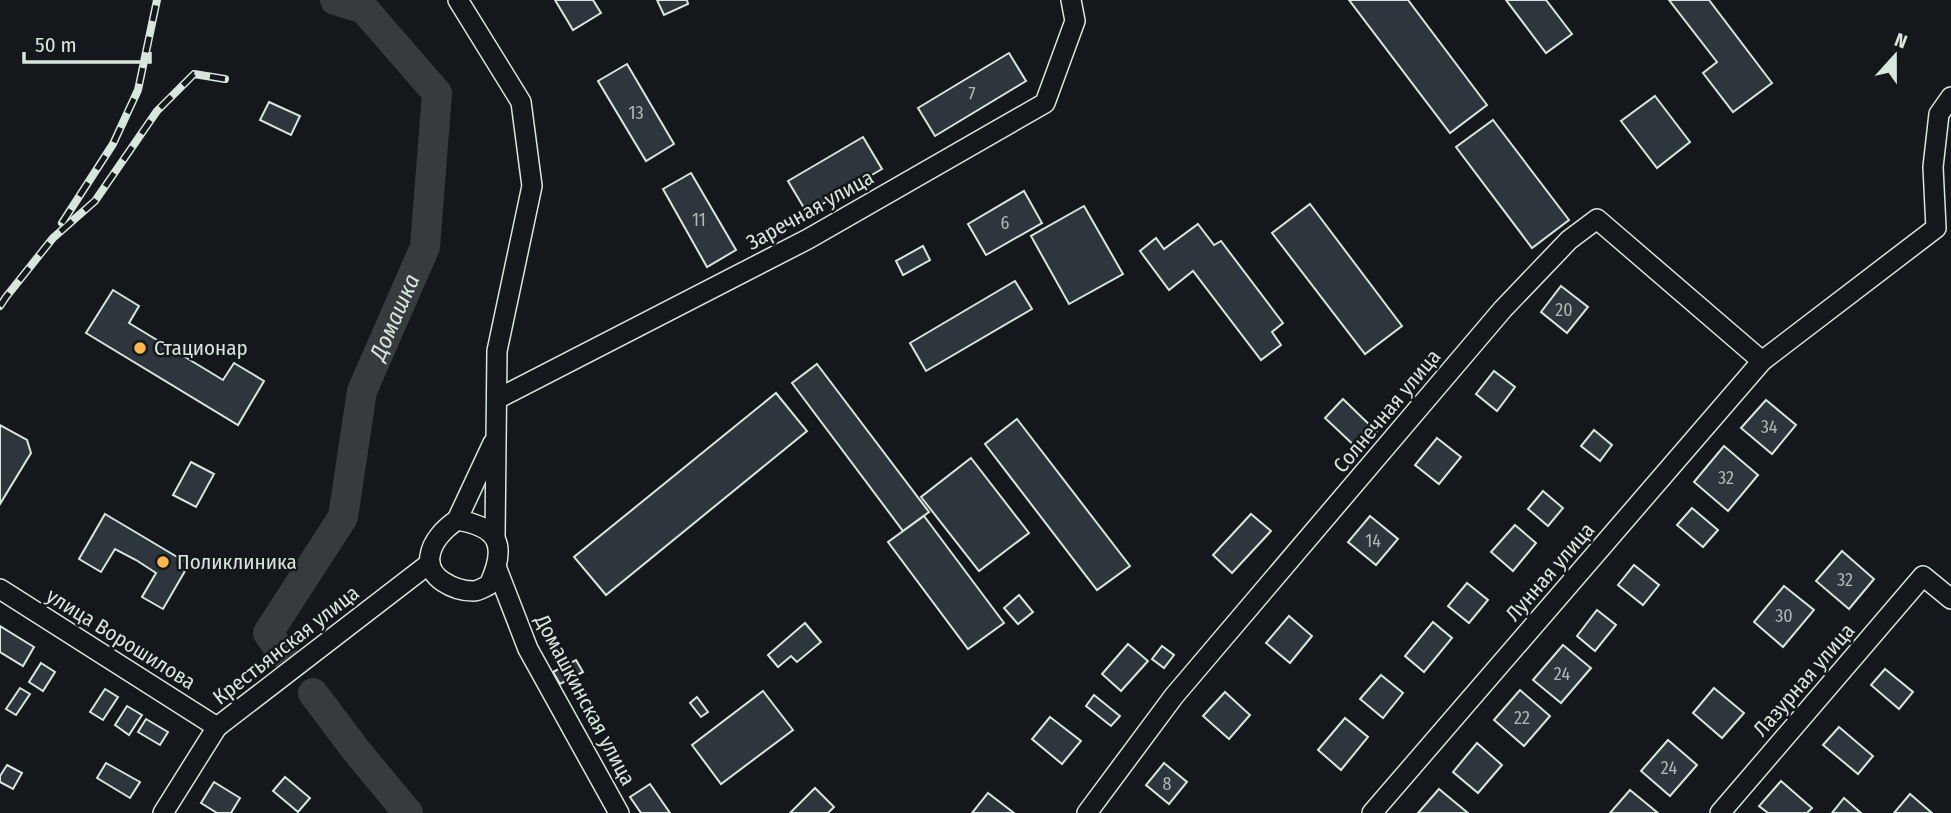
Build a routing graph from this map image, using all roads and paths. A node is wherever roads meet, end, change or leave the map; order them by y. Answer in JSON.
{"nodes":[{"id":1,"x":458,"y":0,"type":"edge"},
{"id":2,"x":1071,"y":0,"type":"edge"},
{"id":3,"x":1951,"y":97,"type":"edge"},
{"id":4,"x":1762,"y":361,"type":"junction"},
{"id":5,"x":496,"y":399,"type":"junction"},
{"id":6,"x":496,"y":435,"type":"junction"},
{"id":7,"x":457,"y":520,"type":"junction"},
{"id":8,"x":495,"y":536,"type":"junction"},
{"id":9,"x":430,"y":563,"type":"junction"},
{"id":10,"x":497,"y":569,"type":"junction"},
{"id":11,"x":0,"y":589,"type":"edge"},
{"id":12,"x":1951,"y":598,"type":"edge"},
{"id":13,"x":217,"y":727,"type":"junction"},
{"id":14,"x":163,"y":813,"type":"edge"},
{"id":15,"x":619,"y":813,"type":"edge"},
{"id":16,"x":1087,"y":813,"type":"edge"},
{"id":17,"x":1372,"y":813,"type":"edge"},
{"id":18,"x":1720,"y":813,"type":"edge"}],
"edges":[{"from":1,"to":5,"type":"street"},
{"from":2,"to":5,"type":"street","name":"Заречная улица"},
{"from":3,"to":4,"type":"street","name":"Лунная улица"},
{"from":4,"to":16,"type":"street","name":"Солнечная улица"},
{"from":4,"to":17,"type":"street","name":"Лунная улица"},
{"from":5,"to":6,"type":"street"},
{"from":6,"to":7,"type":"street"},
{"from":6,"to":8,"type":"street"},
{"from":7,"to":8,"type":"street"},
{"from":7,"to":9,"type":"street"},
{"from":8,"to":10,"type":"street"},
{"from":9,"to":10,"type":"street"},
{"from":9,"to":13,"type":"street","name":"Крестьянская улица"},
{"from":10,"to":15,"type":"street","name":"Домашкинская улица"},
{"from":11,"to":13,"type":"street","name":"улица Ворошилова"},
{"from":12,"to":18,"type":"street","name":"Лазурная улица"},
{"from":13,"to":14,"type":"street","name":"Крестьянская улица"}]}
